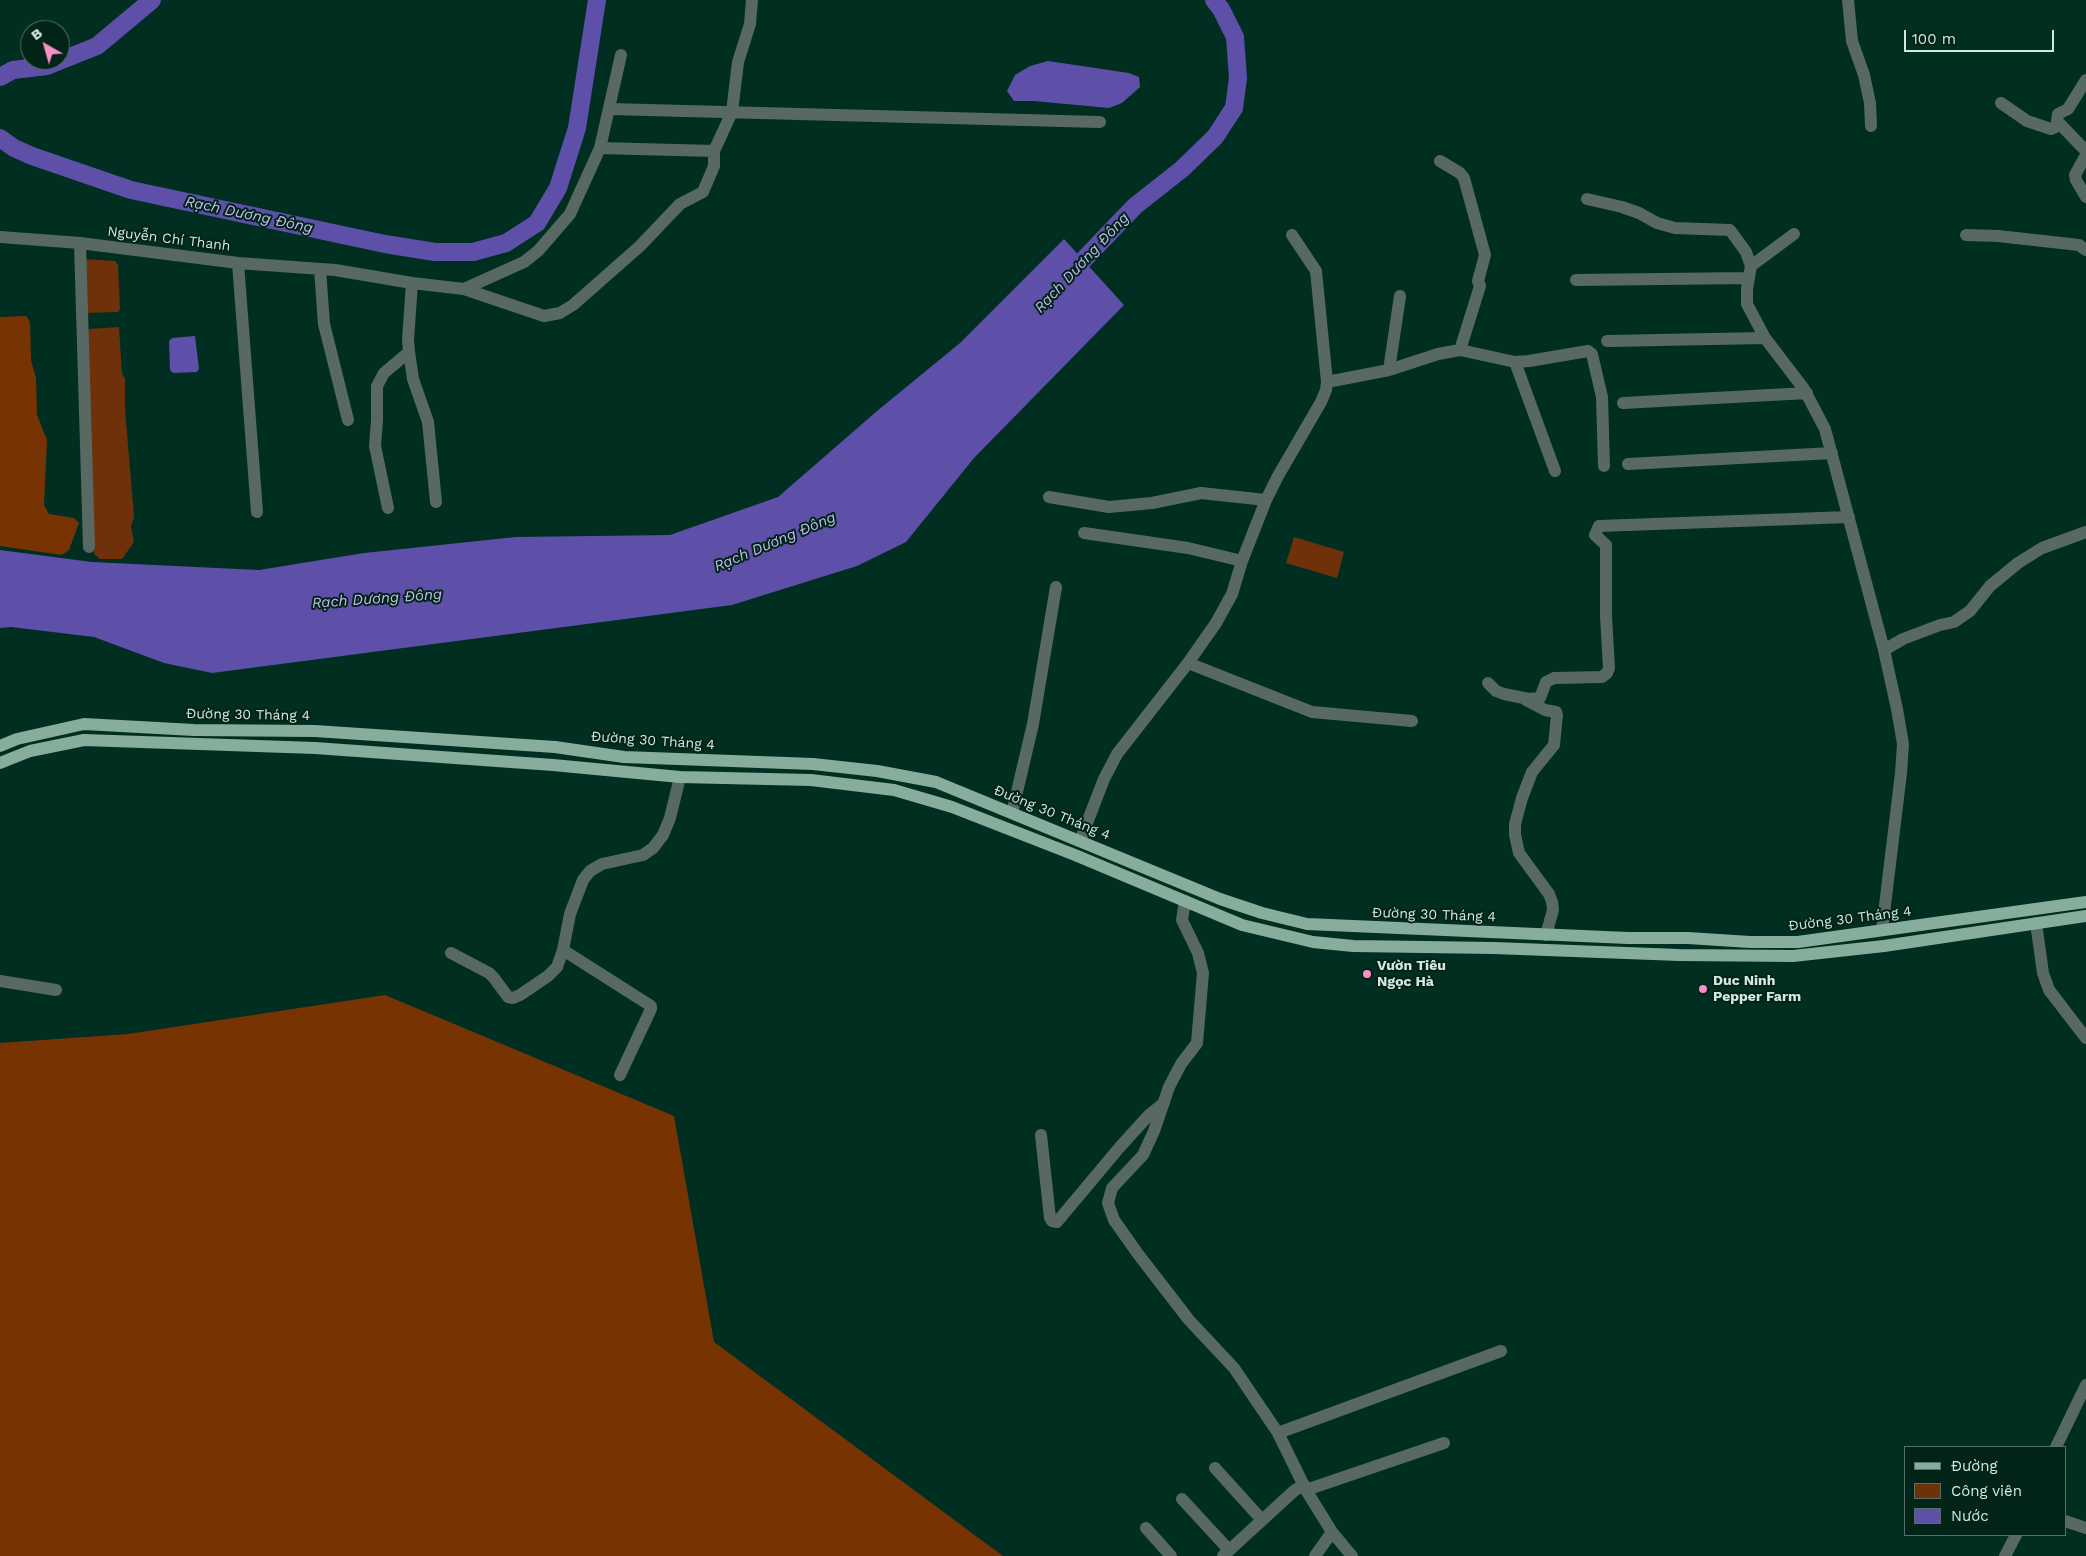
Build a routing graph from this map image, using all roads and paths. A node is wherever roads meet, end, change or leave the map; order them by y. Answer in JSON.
{"nodes":[{"id":1,"x":752,"y":0,"type":"edge"},
{"id":2,"x":1848,"y":0,"type":"edge"},
{"id":3,"x":621,"y":56,"type":"dead end"},
{"id":4,"x":2086,"y":80,"type":"edge"},
{"id":5,"x":2001,"y":103,"type":"dead end"},
{"id":6,"x":610,"y":109,"type":"junction"},
{"id":7,"x":732,"y":112,"type":"junction"},
{"id":8,"x":1100,"y":122,"type":"dead end"},
{"id":9,"x":2060,"y":124,"type":"junction"},
{"id":10,"x":1871,"y":126,"type":"dead end"},
{"id":11,"x":600,"y":148,"type":"junction"},
{"id":12,"x":714,"y":151,"type":"junction"},
{"id":13,"x":2086,"y":151,"type":"edge"},
{"id":14,"x":2086,"y":155,"type":"edge"},
{"id":15,"x":1440,"y":161,"type":"dead end"},
{"id":16,"x":2086,"y":197,"type":"edge"},
{"id":17,"x":1588,"y":199,"type":"dead end"},
{"id":18,"x":1292,"y":234,"type":"dead end"},
{"id":19,"x":1794,"y":234,"type":"dead end"},
{"id":20,"x":1966,"y":235,"type":"dead end"},
{"id":21,"x":0,"y":237,"type":"edge"},
{"id":22,"x":80,"y":243,"type":"junction"},
{"id":23,"x":2086,"y":250,"type":"edge"},
{"id":24,"x":238,"y":263,"type":"junction"},
{"id":25,"x":320,"y":269,"type":"junction"},
{"id":26,"x":1750,"y":272,"type":"junction"},
{"id":27,"x":1576,"y":280,"type":"dead end"},
{"id":28,"x":412,"y":283,"type":"junction"},
{"id":29,"x":464,"y":289,"type":"junction"},
{"id":30,"x":1400,"y":296,"type":"dead end"},
{"id":31,"x":1765,"y":338,"type":"junction"},
{"id":32,"x":1607,"y":341,"type":"dead end"},
{"id":33,"x":1460,"y":350,"type":"junction"},
{"id":34,"x":409,"y":352,"type":"junction"},
{"id":35,"x":1515,"y":362,"type":"junction"},
{"id":36,"x":1389,"y":370,"type":"junction"},
{"id":37,"x":1327,"y":382,"type":"junction"},
{"id":38,"x":1807,"y":393,"type":"junction"},
{"id":39,"x":1623,"y":404,"type":"dead end"},
{"id":40,"x":348,"y":420,"type":"dead end"},
{"id":41,"x":1832,"y":453,"type":"junction"},
{"id":42,"x":1628,"y":464,"type":"dead end"},
{"id":43,"x":1604,"y":466,"type":"dead end"},
{"id":44,"x":1556,"y":471,"type":"dead end"},
{"id":45,"x":1049,"y":497,"type":"dead end"},
{"id":46,"x":1266,"y":500,"type":"junction"},
{"id":47,"x":436,"y":502,"type":"dead end"},
{"id":48,"x":388,"y":508,"type":"dead end"},
{"id":49,"x":257,"y":512,"type":"dead end"},
{"id":50,"x":1849,"y":517,"type":"junction"},
{"id":51,"x":2086,"y":532,"type":"edge"},
{"id":52,"x":1084,"y":533,"type":"dead end"},
{"id":53,"x":90,"y":547,"type":"dead end"},
{"id":54,"x":1242,"y":561,"type":"junction"},
{"id":55,"x":1056,"y":587,"type":"dead end"},
{"id":56,"x":1884,"y":650,"type":"junction"},
{"id":57,"x":1188,"y":663,"type":"junction"},
{"id":58,"x":1488,"y":683,"type":"dead end"},
{"id":59,"x":1525,"y":699,"type":"junction"},
{"id":60,"x":1412,"y":721,"type":"dead end"},
{"id":61,"x":84,"y":724,"type":"junction"},
{"id":62,"x":315,"y":731,"type":"junction"},
{"id":63,"x":84,"y":740,"type":"junction"},
{"id":64,"x":0,"y":746,"type":"edge"},
{"id":65,"x":315,"y":748,"type":"junction"},
{"id":66,"x":555,"y":748,"type":"junction"},
{"id":67,"x":0,"y":763,"type":"edge"},
{"id":68,"x":813,"y":764,"type":"junction"},
{"id":69,"x":553,"y":765,"type":"junction"},
{"id":70,"x":680,"y":777,"type":"junction"},
{"id":71,"x":812,"y":780,"type":"junction"},
{"id":72,"x":1012,"y":813,"type":"junction"},
{"id":73,"x":1080,"y":841,"type":"junction"},
{"id":74,"x":1075,"y":855,"type":"junction"},
{"id":75,"x":1186,"y":901,"type":"junction"},
{"id":76,"x":2086,"y":902,"type":"edge"},
{"id":77,"x":2086,"y":916,"type":"edge"},
{"id":78,"x":2036,"y":923,"type":"junction"},
{"id":79,"x":1354,"y":927,"type":"junction"},
{"id":80,"x":1882,"y":930,"type":"junction"},
{"id":81,"x":1495,"y":932,"type":"junction"},
{"id":82,"x":1546,"y":935,"type":"junction"},
{"id":83,"x":1353,"y":946,"type":"junction"},
{"id":84,"x":1884,"y":946,"type":"junction"},
{"id":85,"x":1494,"y":948,"type":"junction"},
{"id":86,"x":563,"y":950,"type":"junction"},
{"id":87,"x":451,"y":953,"type":"dead end"},
{"id":88,"x":0,"y":981,"type":"edge"},
{"id":89,"x":56,"y":990,"type":"dead end"},
{"id":90,"x":2086,"y":1038,"type":"edge"},
{"id":91,"x":620,"y":1075,"type":"dead end"},
{"id":92,"x":1164,"y":1103,"type":"junction"},
{"id":93,"x":1041,"y":1135,"type":"dead end"},
{"id":94,"x":1501,"y":1350,"type":"dead end"},
{"id":95,"x":2086,"y":1385,"type":"edge"},
{"id":96,"x":1278,"y":1433,"type":"junction"},
{"id":97,"x":1444,"y":1443,"type":"dead end"},
{"id":98,"x":2056,"y":1446,"type":"edge"},
{"id":99,"x":1215,"y":1468,"type":"dead end"},
{"id":100,"x":1305,"y":1488,"type":"junction"},
{"id":101,"x":1182,"y":1499,"type":"dead end"},
{"id":102,"x":1262,"y":1520,"type":"junction"},
{"id":103,"x":2066,"y":1521,"type":"edge"},
{"id":104,"x":1146,"y":1528,"type":"dead end"},
{"id":105,"x":2086,"y":1528,"type":"edge"},
{"id":106,"x":1332,"y":1532,"type":"junction"},
{"id":107,"x":2015,"y":1536,"type":"edge"},
{"id":108,"x":1226,"y":1553,"type":"edge"},
{"id":109,"x":1171,"y":1556,"type":"edge"},
{"id":110,"x":1315,"y":1556,"type":"edge"},
{"id":111,"x":1352,"y":1556,"type":"edge"},
{"id":112,"x":2005,"y":1556,"type":"edge"}],
"edges":[{"from":1,"to":7,"type":"street","name":"Nguyễn Chí Thanh"},
{"from":2,"to":10,"type":"street"},
{"from":3,"to":6,"type":"street"},
{"from":4,"to":9,"type":"street"},
{"from":5,"to":9,"type":"street"},
{"from":6,"to":7,"type":"street"},
{"from":6,"to":11,"type":"street"},
{"from":7,"to":8,"type":"street"},
{"from":7,"to":12,"type":"street","name":"Nguyễn Chí Thanh"},
{"from":9,"to":13,"type":"street"},
{"from":11,"to":12,"type":"street"},
{"from":11,"to":29,"type":"street"},
{"from":12,"to":29,"type":"street","name":"Nguyễn Chí Thanh"},
{"from":14,"to":16,"type":"street"},
{"from":15,"to":33,"type":"street"},
{"from":17,"to":26,"type":"street"},
{"from":18,"to":37,"type":"street"},
{"from":19,"to":26,"type":"street"},
{"from":20,"to":23,"type":"street"},
{"from":21,"to":22,"type":"street","name":"Nguyễn Chí Thanh"},
{"from":22,"to":24,"type":"street","name":"Nguyễn Chí Thanh"},
{"from":22,"to":53,"type":"street"},
{"from":24,"to":25,"type":"street","name":"Nguyễn Chí Thanh"},
{"from":24,"to":49,"type":"street"},
{"from":25,"to":28,"type":"street","name":"Nguyễn Chí Thanh"},
{"from":25,"to":40,"type":"street"},
{"from":26,"to":27,"type":"street"},
{"from":26,"to":31,"type":"street"},
{"from":28,"to":29,"type":"street","name":"Nguyễn Chí Thanh"},
{"from":28,"to":34,"type":"street"},
{"from":30,"to":36,"type":"street"},
{"from":31,"to":32,"type":"street"},
{"from":31,"to":38,"type":"street"},
{"from":33,"to":35,"type":"street"},
{"from":33,"to":36,"type":"street"},
{"from":34,"to":47,"type":"street"},
{"from":34,"to":48,"type":"street"},
{"from":35,"to":43,"type":"street"},
{"from":35,"to":44,"type":"street"},
{"from":36,"to":37,"type":"street"},
{"from":37,"to":46,"type":"street"},
{"from":38,"to":39,"type":"street"},
{"from":38,"to":41,"type":"street"},
{"from":41,"to":42,"type":"street"},
{"from":41,"to":50,"type":"street"},
{"from":45,"to":46,"type":"street"},
{"from":46,"to":54,"type":"street"},
{"from":50,"to":56,"type":"street"},
{"from":50,"to":59,"type":"street"},
{"from":51,"to":56,"type":"street"},
{"from":52,"to":54,"type":"street"},
{"from":54,"to":57,"type":"street"},
{"from":55,"to":72,"type":"street"},
{"from":56,"to":80,"type":"street"},
{"from":57,"to":60,"type":"street"},
{"from":57,"to":73,"type":"street"},
{"from":58,"to":59,"type":"street"},
{"from":59,"to":82,"type":"street"},
{"from":61,"to":62,"type":"main road","name":"Đường 30 Tháng 4"},
{"from":61,"to":63,"type":"main road"},
{"from":61,"to":64,"type":"main road","name":"Đường 30 Tháng 4"},
{"from":62,"to":65,"type":"main road"},
{"from":62,"to":66,"type":"main road","name":"Đường 30 Tháng 4"},
{"from":63,"to":65,"type":"main road"},
{"from":63,"to":67,"type":"main road"},
{"from":65,"to":69,"type":"main road"},
{"from":66,"to":68,"type":"main road","name":"Đường 30 Tháng 4"},
{"from":66,"to":69,"type":"main road"},
{"from":68,"to":71,"type":"main road"},
{"from":68,"to":72,"type":"main road","name":"Đường 30 Tháng 4"},
{"from":69,"to":70,"type":"main road"},
{"from":70,"to":71,"type":"main road"},
{"from":70,"to":86,"type":"street"},
{"from":71,"to":74,"type":"main road"},
{"from":72,"to":73,"type":"main road","name":"Đường 30 Tháng 4"},
{"from":73,"to":74,"type":"main road"},
{"from":73,"to":79,"type":"main road","name":"Đường 30 Tháng 4"},
{"from":74,"to":75,"type":"main road"},
{"from":75,"to":83,"type":"main road"},
{"from":75,"to":92,"type":"street"},
{"from":76,"to":80,"type":"main road","name":"Đường 30 Tháng 4"},
{"from":77,"to":78,"type":"main road"},
{"from":78,"to":84,"type":"main road"},
{"from":78,"to":90,"type":"street"},
{"from":79,"to":81,"type":"main road","name":"Đường 30 Tháng 4"},
{"from":79,"to":83,"type":"main road"},
{"from":80,"to":82,"type":"main road","name":"Đường 30 Tháng 4"},
{"from":80,"to":84,"type":"main road"},
{"from":81,"to":82,"type":"main road","name":"Đường 30 Tháng 4"},
{"from":81,"to":85,"type":"main road"},
{"from":83,"to":85,"type":"main road"},
{"from":84,"to":85,"type":"main road"},
{"from":86,"to":87,"type":"street"},
{"from":86,"to":91,"type":"street"},
{"from":88,"to":89,"type":"street"},
{"from":92,"to":93,"type":"street"},
{"from":92,"to":96,"type":"street"},
{"from":94,"to":96,"type":"street"},
{"from":95,"to":98,"type":"street"},
{"from":96,"to":100,"type":"street"},
{"from":97,"to":100,"type":"street"},
{"from":99,"to":102,"type":"street"},
{"from":100,"to":102,"type":"street"},
{"from":100,"to":106,"type":"street"},
{"from":101,"to":108,"type":"street"},
{"from":102,"to":108,"type":"street"},
{"from":103,"to":105,"type":"street"},
{"from":104,"to":109,"type":"street"},
{"from":106,"to":110,"type":"street"},
{"from":106,"to":111,"type":"street"},
{"from":107,"to":112,"type":"street"}]}
